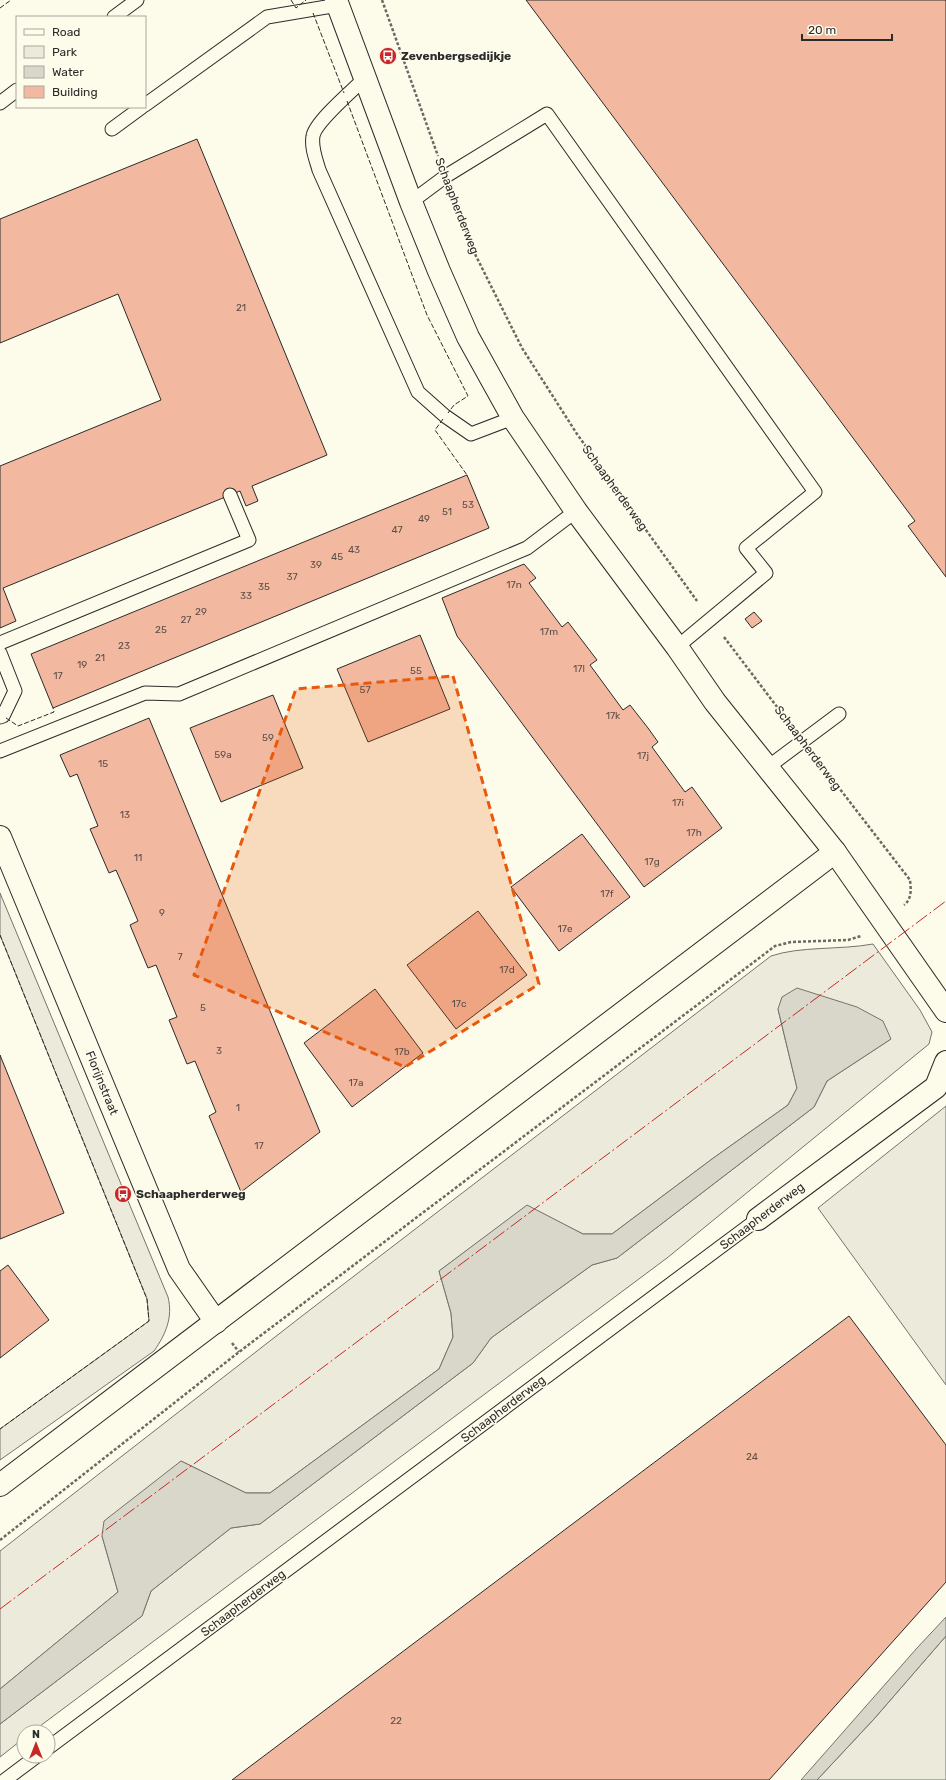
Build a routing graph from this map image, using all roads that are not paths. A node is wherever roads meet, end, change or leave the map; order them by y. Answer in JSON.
{"nodes":[{"id":1,"x":137,"y":0,"type":"edge"},
{"id":2,"x":337,"y":2,"type":"edge"},
{"id":3,"x":115,"y":16,"type":"edge"},
{"id":4,"x":365,"y":78,"type":"junction"},
{"id":5,"x":16,"y":91,"type":"edge"},
{"id":6,"x":0,"y":103,"type":"edge"},
{"id":7,"x":146,"y":104,"type":"edge"},
{"id":8,"x":141,"y":108,"type":"edge"},
{"id":9,"x":112,"y":129,"type":"dead end"},
{"id":10,"x":411,"y":202,"type":"junction"},
{"id":11,"x":513,"y":418,"type":"junction"},
{"id":12,"x":230,"y":495,"type":"dead end"},
{"id":13,"x":576,"y":511,"type":"junction"},
{"id":14,"x":0,"y":643,"type":"edge"},
{"id":15,"x":678,"y":647,"type":"junction"},
{"id":16,"x":0,"y":653,"type":"edge"},
{"id":17,"x":839,"y":714,"type":"dead end"},
{"id":18,"x":0,"y":717,"type":"edge"},
{"id":19,"x":0,"y":751,"type":"edge"},
{"id":20,"x":768,"y":767,"type":"junction"},
{"id":21,"x":0,"y":837,"type":"edge"},
{"id":22,"x":836,"y":852,"type":"junction"},
{"id":23,"x":946,"y":1011,"type":"edge"},
{"id":24,"x":946,"y":1062,"type":"edge"},
{"id":25,"x":758,"y":1219,"type":"joint"},
{"id":26,"x":216,"y":1322,"type":"junction"},
{"id":27,"x":0,"y":1485,"type":"edge"},
{"id":28,"x":56,"y":1742,"type":"edge"},
{"id":29,"x":26,"y":1764,"type":"edge"},
{"id":30,"x":5,"y":1780,"type":"edge"}],
"edges":[{"from":1,"to":3,"type":"lane"},
{"from":2,"to":4,"type":"street"},
{"from":2,"to":7,"type":"lane"},
{"from":4,"to":10,"type":"street"},
{"from":4,"to":11,"type":"lane"},
{"from":5,"to":6,"type":"lane"},
{"from":8,"to":9,"type":"lane"},
{"from":10,"to":11,"type":"street"},
{"from":10,"to":15,"type":"lane"},
{"from":11,"to":13,"type":"street"},
{"from":12,"to":14,"type":"lane"},
{"from":13,"to":15,"type":"street"},
{"from":13,"to":19,"type":"lane"},
{"from":15,"to":20,"type":"street"},
{"from":16,"to":18,"type":"lane"},
{"from":17,"to":20,"type":"lane"},
{"from":20,"to":22,"type":"street"},
{"from":21,"to":26,"type":"street","name":"Florijnstraat"},
{"from":22,"to":23,"type":"street"},
{"from":22,"to":26,"type":"street"},
{"from":24,"to":25,"type":"street","name":"Schaapherderweg"},
{"from":25,"to":28,"type":"lane","name":"Schaapherderweg"},
{"from":26,"to":27,"type":"street"},
{"from":29,"to":30,"type":"lane"}]}
